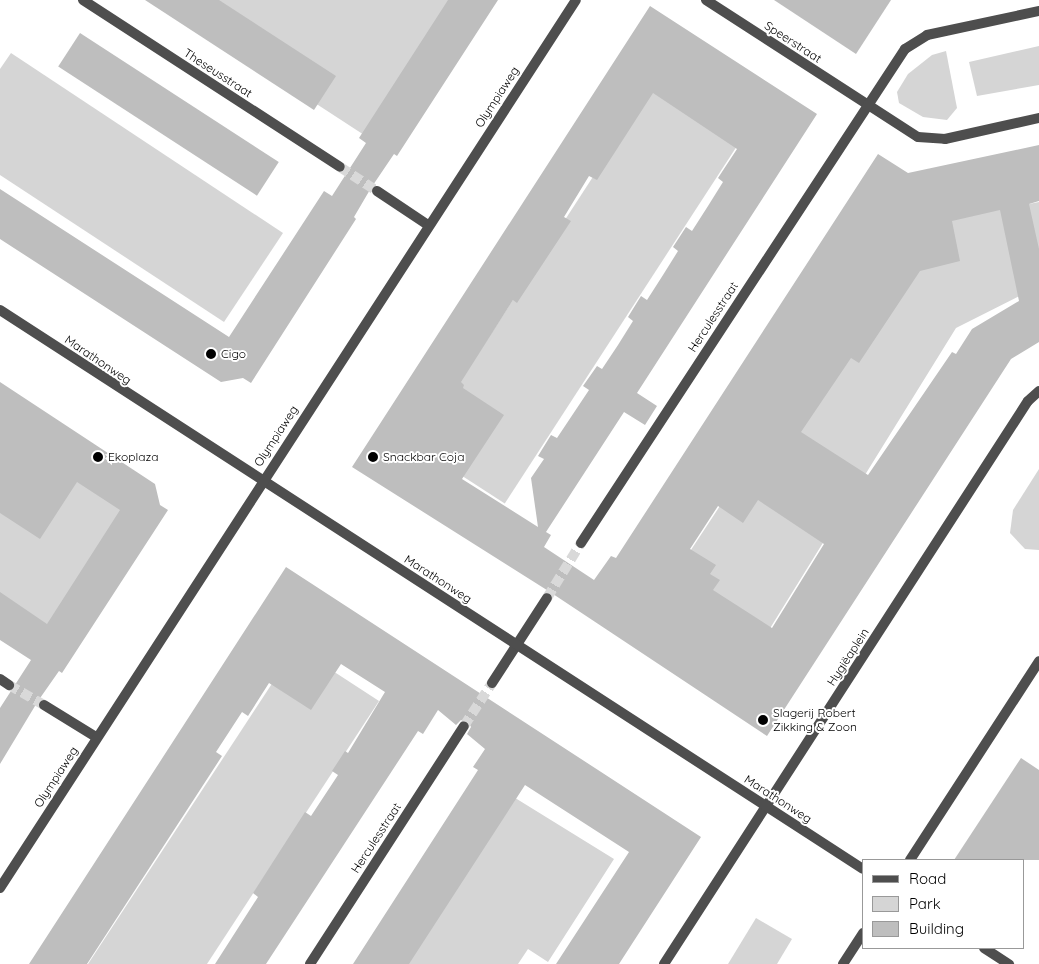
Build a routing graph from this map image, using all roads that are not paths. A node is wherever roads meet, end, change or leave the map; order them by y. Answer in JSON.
{"nodes":[{"id":1,"x":83,"y":0,"type":"edge"},
{"id":2,"x":576,"y":0,"type":"edge"},
{"id":3,"x":706,"y":0,"type":"edge"},
{"id":4,"x":1039,"y":11,"type":"edge"},
{"id":5,"x":866,"y":104,"type":"junction"},
{"id":6,"x":1039,"y":118,"type":"edge"},
{"id":7,"x":340,"y":167,"type":"tunnel mouth"},
{"id":8,"x":376,"y":191,"type":"tunnel mouth"},
{"id":9,"x":428,"y":225,"type":"junction"},
{"id":10,"x":0,"y":310,"type":"edge"},
{"id":11,"x":1039,"y":391,"type":"edge"},
{"id":12,"x":263,"y":479,"type":"junction"},
{"id":13,"x":582,"y":543,"type":"tunnel mouth"},
{"id":14,"x":547,"y":598,"type":"tunnel mouth"},
{"id":15,"x":516,"y":644,"type":"junction"},
{"id":16,"x":1039,"y":661,"type":"edge"},
{"id":17,"x":0,"y":679,"type":"edge"},
{"id":18,"x":9,"y":684,"type":"tunnel mouth"},
{"id":19,"x":492,"y":684,"type":"tunnel mouth"},
{"id":20,"x":44,"y":705,"type":"tunnel mouth"},
{"id":21,"x":464,"y":726,"type":"tunnel mouth"},
{"id":22,"x":96,"y":738,"type":"junction"},
{"id":23,"x":766,"y":806,"type":"junction"},
{"id":24,"x":911,"y":859,"type":"edge"},
{"id":25,"x":862,"y":869,"type":"edge"},
{"id":26,"x":0,"y":888,"type":"edge"},
{"id":27,"x":862,"y":935,"type":"edge"},
{"id":28,"x":986,"y":949,"type":"edge"},
{"id":29,"x":310,"y":964,"type":"edge"},
{"id":30,"x":664,"y":964,"type":"edge"},
{"id":31,"x":843,"y":964,"type":"edge"},
{"id":32,"x":1009,"y":964,"type":"edge"}],
"edges":[{"from":1,"to":7,"type":"street","name":"Theseusstraat"},
{"from":2,"to":9,"type":"street","name":"Olympiaweg"},
{"from":3,"to":5,"type":"street","name":"Speerstraat"},
{"from":4,"to":5,"type":"street","name":"Herculesstraat"},
{"from":5,"to":6,"type":"street"},
{"from":5,"to":13,"type":"street","name":"Herculesstraat"},
{"from":8,"to":9,"type":"street"},
{"from":9,"to":12,"type":"street","name":"Olympiaweg"},
{"from":10,"to":12,"type":"street","name":"Marathonweg"},
{"from":11,"to":23,"type":"street","name":"Hygiëaplein"},
{"from":12,"to":15,"type":"street","name":"Marathonweg"},
{"from":12,"to":22,"type":"street","name":"Olympiaweg"},
{"from":14,"to":15,"type":"street"},
{"from":15,"to":19,"type":"street"},
{"from":15,"to":23,"type":"street","name":"Marathonweg"},
{"from":16,"to":24,"type":"street"},
{"from":17,"to":18,"type":"street"},
{"from":20,"to":22,"type":"street"},
{"from":21,"to":29,"type":"street","name":"Herculesstraat"},
{"from":22,"to":26,"type":"street","name":"Olympiaweg"},
{"from":23,"to":25,"type":"street","name":"Marathonweg"},
{"from":23,"to":30,"type":"street","name":"Hygiëaplein"},
{"from":27,"to":31,"type":"street"},
{"from":28,"to":32,"type":"street"}]}
